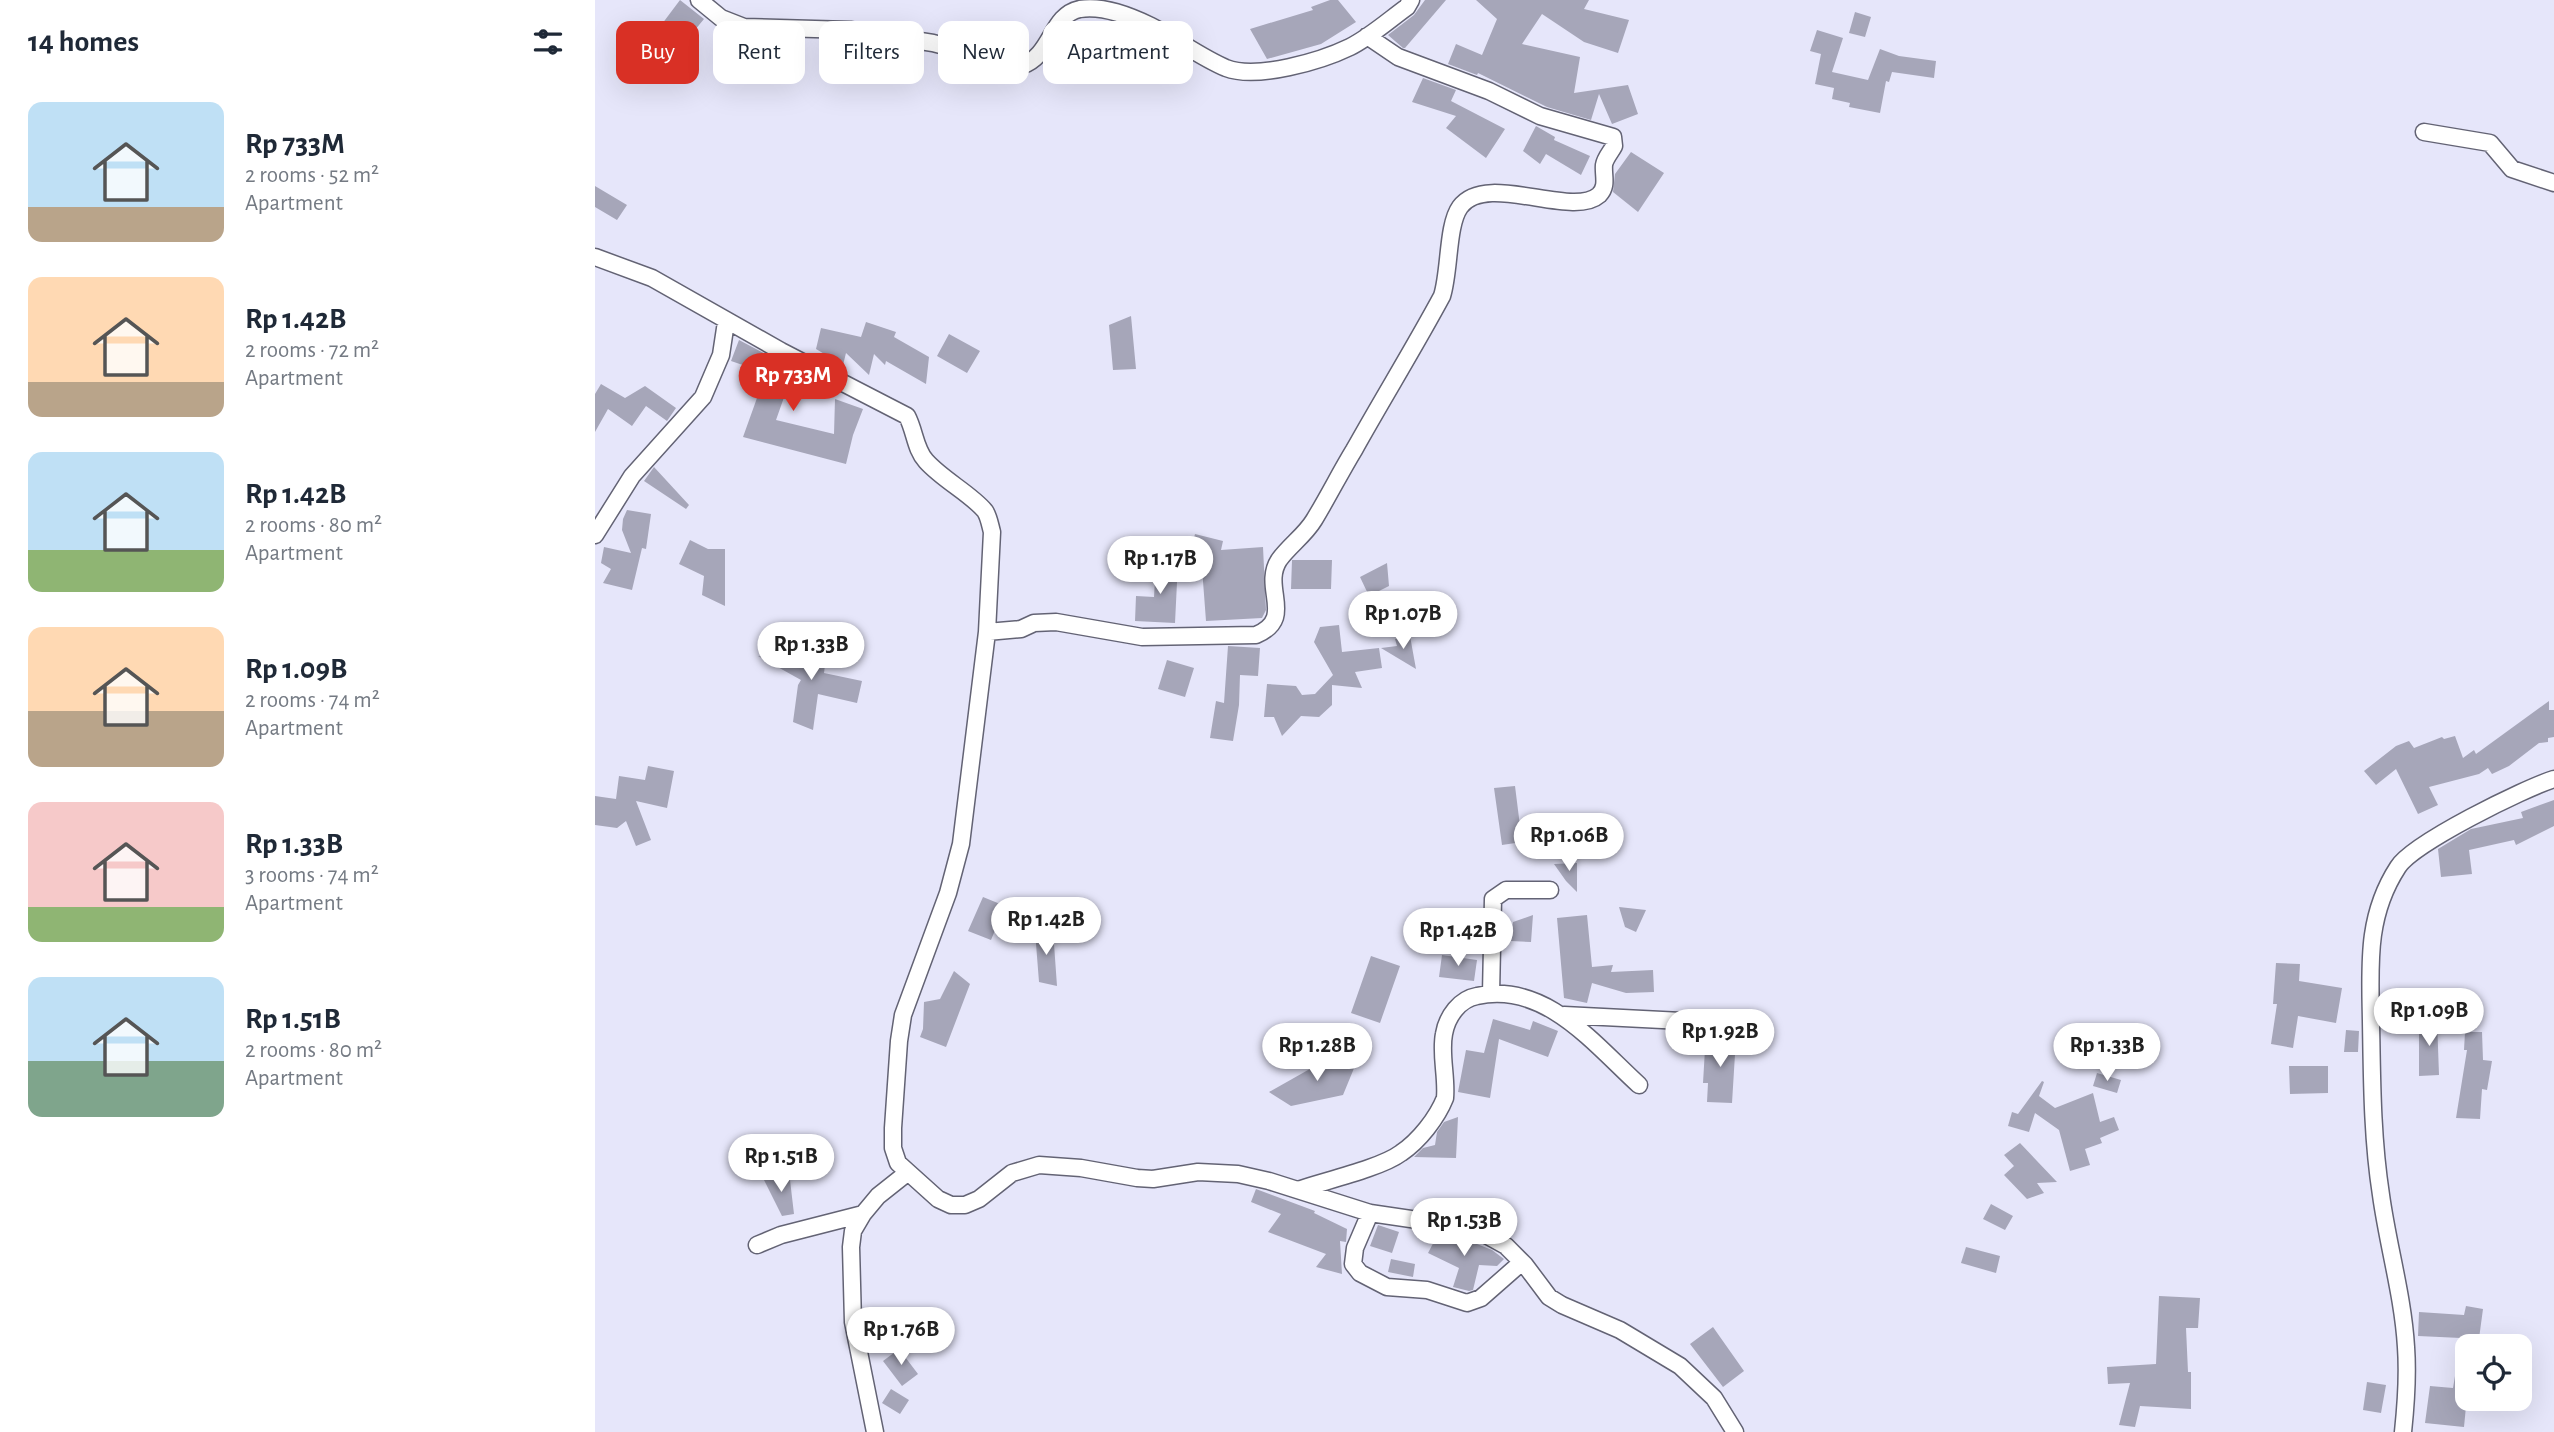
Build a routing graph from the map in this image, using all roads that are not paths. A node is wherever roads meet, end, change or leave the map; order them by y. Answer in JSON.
{"nodes":[{"id":1,"x":699,"y":0,"type":"edge"},
{"id":2,"x":1412,"y":0,"type":"edge"},
{"id":3,"x":1367,"y":36,"type":"junction"},
{"id":4,"x":2424,"y":132,"type":"dead end"},
{"id":5,"x":2554,"y":183,"type":"edge"},
{"id":6,"x":595,"y":257,"type":"edge"},
{"id":7,"x":726,"y":322,"type":"junction"},
{"id":8,"x":595,"y":535,"type":"edge"},
{"id":9,"x":987,"y":632,"type":"junction"},
{"id":10,"x":2554,"y":779,"type":"edge"},
{"id":11,"x":1550,"y":890,"type":"dead end"},
{"id":12,"x":1491,"y":994,"type":"junction"},
{"id":13,"x":1562,"y":1015,"type":"junction"},
{"id":14,"x":1736,"y":1028,"type":"dead end"},
{"id":15,"x":1639,"y":1085,"type":"dead end"},
{"id":16,"x":907,"y":1173,"type":"junction"},
{"id":17,"x":1298,"y":1190,"type":"junction"},
{"id":18,"x":1370,"y":1213,"type":"junction"},
{"id":19,"x":863,"y":1214,"type":"junction"},
{"id":20,"x":757,"y":1245,"type":"dead end"},
{"id":21,"x":1522,"y":1262,"type":"junction"},
{"id":22,"x":875,"y":1432,"type":"edge"},
{"id":23,"x":1735,"y":1432,"type":"edge"},
{"id":24,"x":2403,"y":1432,"type":"edge"}],
"edges":[{"from":1,"to":3,"type":"street"},
{"from":2,"to":3,"type":"street"},
{"from":3,"to":9,"type":"street"},
{"from":4,"to":5,"type":"street"},
{"from":6,"to":7,"type":"street"},
{"from":7,"to":8,"type":"street"},
{"from":7,"to":9,"type":"street"},
{"from":9,"to":16,"type":"street"},
{"from":10,"to":24,"type":"street"},
{"from":11,"to":12,"type":"street"},
{"from":12,"to":13,"type":"street"},
{"from":12,"to":17,"type":"street"},
{"from":13,"to":14,"type":"street"},
{"from":13,"to":15,"type":"street"},
{"from":16,"to":17,"type":"street"},
{"from":16,"to":19,"type":"street"},
{"from":17,"to":18,"type":"street"},
{"from":18,"to":21,"type":"street"},
{"from":18,"to":21,"type":"street"},
{"from":19,"to":20,"type":"street"},
{"from":19,"to":22,"type":"street"},
{"from":21,"to":23,"type":"street"}]}
